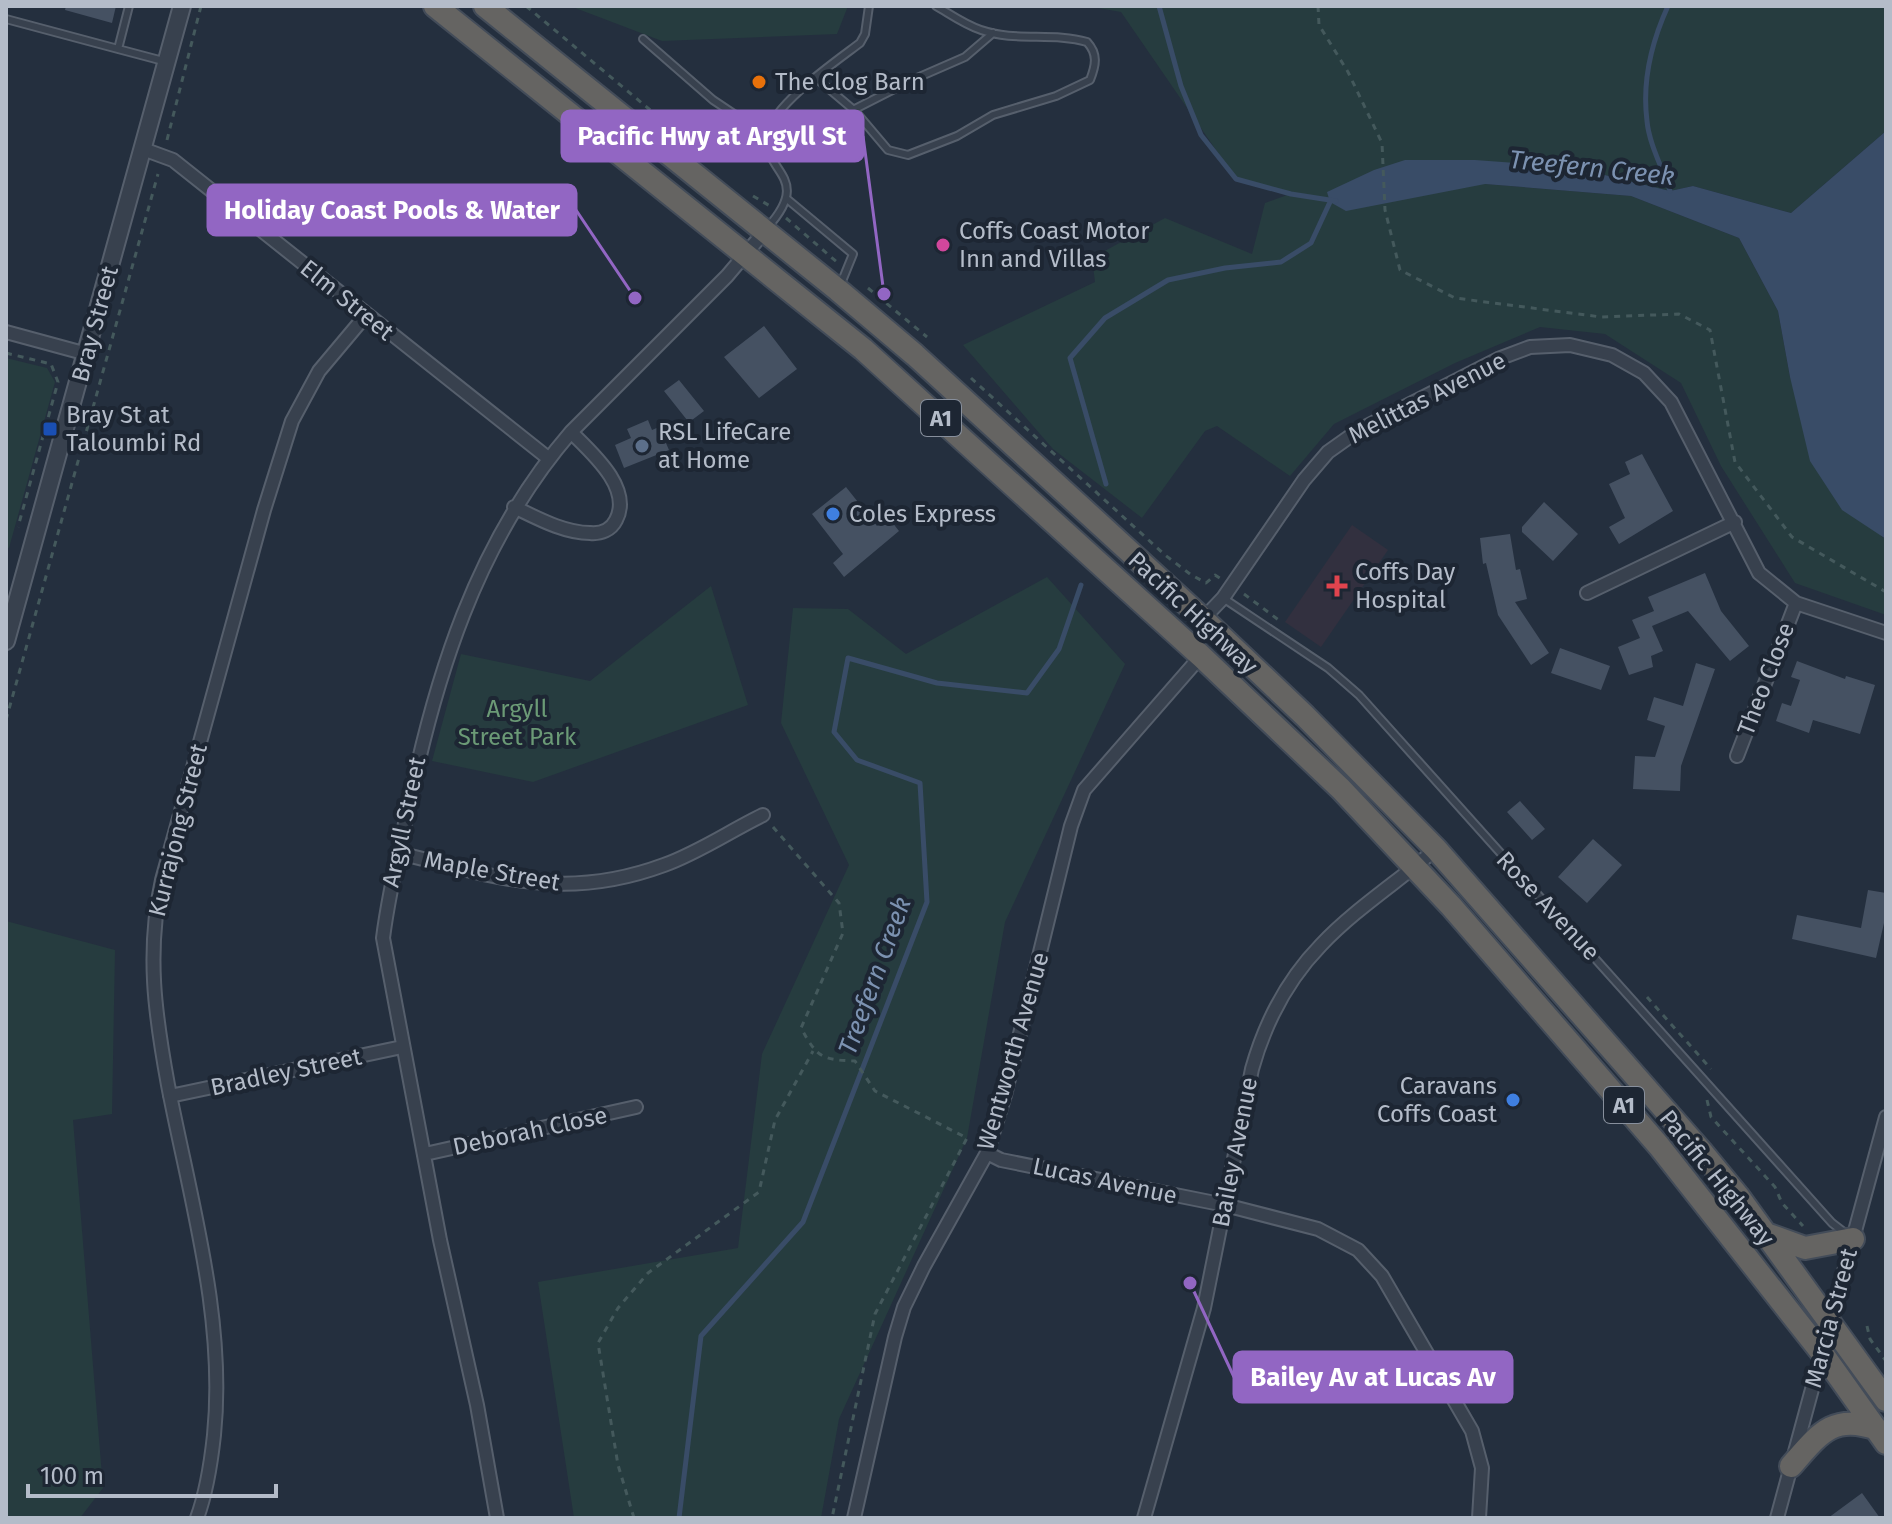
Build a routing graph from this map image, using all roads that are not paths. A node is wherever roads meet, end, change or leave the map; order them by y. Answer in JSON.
{"nodes":[{"id":1,"x":129,"y":6,"type":"edge"},
{"id":2,"x":182,"y":6,"type":"edge"},
{"id":3,"x":435,"y":6,"type":"edge"},
{"id":4,"x":485,"y":6,"type":"edge"},
{"id":5,"x":869,"y":6,"type":"edge"},
{"id":6,"x":936,"y":6,"type":"edge"},
{"id":7,"x":6,"y":19,"type":"edge"},
{"id":8,"x":993,"y":33,"type":"junction"},
{"id":9,"x":643,"y":39,"type":"dead end"},
{"id":10,"x":118,"y":49,"type":"junction"},
{"id":11,"x":167,"y":62,"type":"junction"},
{"id":12,"x":816,"y":78,"type":"junction"},
{"id":13,"x":853,"y":110,"type":"junction"},
{"id":14,"x":767,"y":136,"type":"junction"},
{"id":15,"x":143,"y":149,"type":"junction"},
{"id":16,"x":787,"y":199,"type":"junction"},
{"id":17,"x":765,"y":231,"type":"junction"},
{"id":18,"x":746,"y":253,"type":"junction"},
{"id":19,"x":838,"y":290,"type":"junction"},
{"id":20,"x":366,"y":315,"type":"junction"},
{"id":21,"x":6,"y":332,"type":"edge"},
{"id":22,"x":87,"y":354,"type":"junction"},
{"id":23,"x":571,"y":432,"type":"junction"},
{"id":24,"x":548,"y":458,"type":"junction"},
{"id":25,"x":514,"y":507,"type":"junction"},
{"id":26,"x":1735,"y":522,"type":"junction"},
{"id":27,"x":1587,"y":593,"type":"dead end"},
{"id":28,"x":1223,"y":598,"type":"junction"},
{"id":29,"x":1796,"y":603,"type":"junction"},
{"id":30,"x":1203,"y":619,"type":"junction"},
{"id":31,"x":1886,"y":633,"type":"edge"},
{"id":32,"x":6,"y":641,"type":"edge"},
{"id":33,"x":1201,"y":656,"type":"junction"},
{"id":34,"x":1737,"y":756,"type":"dead end"},
{"id":35,"x":763,"y":815,"type":"road end"},
{"id":36,"x":1436,"y":849,"type":"junction"},
{"id":37,"x":399,"y":853,"type":"junction"},
{"id":38,"x":1415,"y":867,"type":"junction"},
{"id":39,"x":402,"y":1047,"type":"junction"},
{"id":40,"x":170,"y":1096,"type":"junction"},
{"id":41,"x":636,"y":1107,"type":"dead end"},
{"id":42,"x":1886,"y":1117,"type":"edge"},
{"id":43,"x":987,"y":1153,"type":"junction"},
{"id":44,"x":425,"y":1154,"type":"junction"},
{"id":45,"x":1225,"y":1205,"type":"junction"},
{"id":46,"x":1766,"y":1234,"type":"junction"},
{"id":47,"x":1853,"y":1239,"type":"junction"},
{"id":48,"x":1830,"y":1324,"type":"junction"},
{"id":49,"x":1822,"y":1353,"type":"junction"},
{"id":50,"x":1886,"y":1400,"type":"edge"},
{"id":51,"x":1882,"y":1436,"type":"edge"},
{"id":52,"x":1791,"y":1466,"type":"junction"},
{"id":53,"x":197,"y":1518,"type":"edge"},
{"id":54,"x":497,"y":1518,"type":"edge"},
{"id":55,"x":854,"y":1518,"type":"edge"},
{"id":56,"x":1144,"y":1518,"type":"edge"},
{"id":57,"x":1479,"y":1518,"type":"edge"},
{"id":58,"x":1777,"y":1518,"type":"edge"}],
"edges":[{"from":1,"to":10,"type":"lane"},
{"from":2,"to":11,"type":"street","name":"Bray Street"},
{"from":3,"to":18,"type":"highway","name":"Pacific Highway","number":"A1"},
{"from":4,"to":17,"type":"highway","name":"Pacific Highway","number":"A1"},
{"from":5,"to":12,"type":"lane"},
{"from":6,"to":8,"type":"lane"},
{"from":7,"to":10,"type":"lane"},
{"from":8,"to":13,"type":"lane"},
{"from":8,"to":13,"type":"lane"},
{"from":9,"to":14,"type":"lane"},
{"from":10,"to":11,"type":"lane"},
{"from":11,"to":15,"type":"street","name":"Bray Street"},
{"from":12,"to":13,"type":"lane"},
{"from":12,"to":14,"type":"lane"},
{"from":14,"to":16,"type":"lane"},
{"from":15,"to":20,"type":"street","name":"Elm Street"},
{"from":15,"to":22,"type":"street","name":"Bray Street"},
{"from":16,"to":17,"type":"lane"},
{"from":16,"to":19,"type":"lane"},
{"from":17,"to":18,"type":"street","name":"Argyll Street"},
{"from":17,"to":19,"type":"highway","name":"Pacific Highway","number":"A1"},
{"from":18,"to":23,"type":"street","name":"Argyll Street"},
{"from":18,"to":33,"type":"highway","name":"Pacific Highway","number":"A1"},
{"from":19,"to":30,"type":"highway","name":"Pacific Highway","number":"A1"},
{"from":20,"to":24,"type":"street","name":"Elm Street"},
{"from":20,"to":40,"type":"street","name":"Kurrajong Street"},
{"from":21,"to":22,"type":"street"},
{"from":22,"to":32,"type":"street","name":"Bray Street"},
{"from":23,"to":24,"type":"street","name":"Argyll Street"},
{"from":23,"to":25,"type":"street"},
{"from":24,"to":25,"type":"street","name":"Argyll Street"},
{"from":25,"to":37,"type":"street","name":"Argyll Street"},
{"from":26,"to":27,"type":"street"},
{"from":26,"to":28,"type":"street","name":"Melittas Avenue"},
{"from":26,"to":29,"type":"street","name":"Melittas Avenue"},
{"from":28,"to":30,"type":"street","name":"Melittas Avenue"},
{"from":28,"to":47,"type":"lane","name":"Rose Avenue"},
{"from":29,"to":31,"type":"street","name":"Melittas Avenue"},
{"from":29,"to":34,"type":"street","name":"Theo Close"},
{"from":30,"to":36,"type":"highway","name":"Pacific Highway","number":"A1"},
{"from":33,"to":38,"type":"highway","name":"Pacific Highway","number":"A1"},
{"from":33,"to":43,"type":"street","name":"Wentworth Avenue"},
{"from":35,"to":37,"type":"street","name":"Maple Street"},
{"from":36,"to":38,"type":"street","name":"Bailey Avenue"},
{"from":36,"to":46,"type":"highway","name":"Pacific Highway","number":"A1"},
{"from":37,"to":39,"type":"street","name":"Argyll Street"},
{"from":38,"to":45,"type":"street","name":"Bailey Avenue"},
{"from":38,"to":49,"type":"highway","name":"Pacific Highway","number":"A1"},
{"from":39,"to":40,"type":"street","name":"Bradley Street"},
{"from":39,"to":44,"type":"street","name":"Argyll Street"},
{"from":40,"to":53,"type":"street","name":"Kurrajong Street"},
{"from":41,"to":44,"type":"street","name":"Deborah Close"},
{"from":42,"to":47,"type":"street","name":"Marcia Street"},
{"from":43,"to":45,"type":"street","name":"Lucas Avenue"},
{"from":43,"to":55,"type":"street","name":"Wentworth Avenue"},
{"from":44,"to":54,"type":"street","name":"Argyll Street"},
{"from":45,"to":56,"type":"street","name":"Bailey Avenue"},
{"from":45,"to":57,"type":"street","name":"Lucas Avenue"},
{"from":46,"to":47,"type":"highway"},
{"from":46,"to":48,"type":"highway","name":"Pacific Highway","number":"A1"},
{"from":47,"to":48,"type":"street","name":"Marcia Street"},
{"from":48,"to":49,"type":"street","name":"Marcia Street"},
{"from":48,"to":50,"type":"highway","number":"A1"},
{"from":49,"to":51,"type":"highway","number":"A1"},
{"from":49,"to":52,"type":"street","name":"Marcia Street"},
{"from":51,"to":52,"type":"highway"},
{"from":52,"to":58,"type":"street","name":"Marcia Street"}]}
